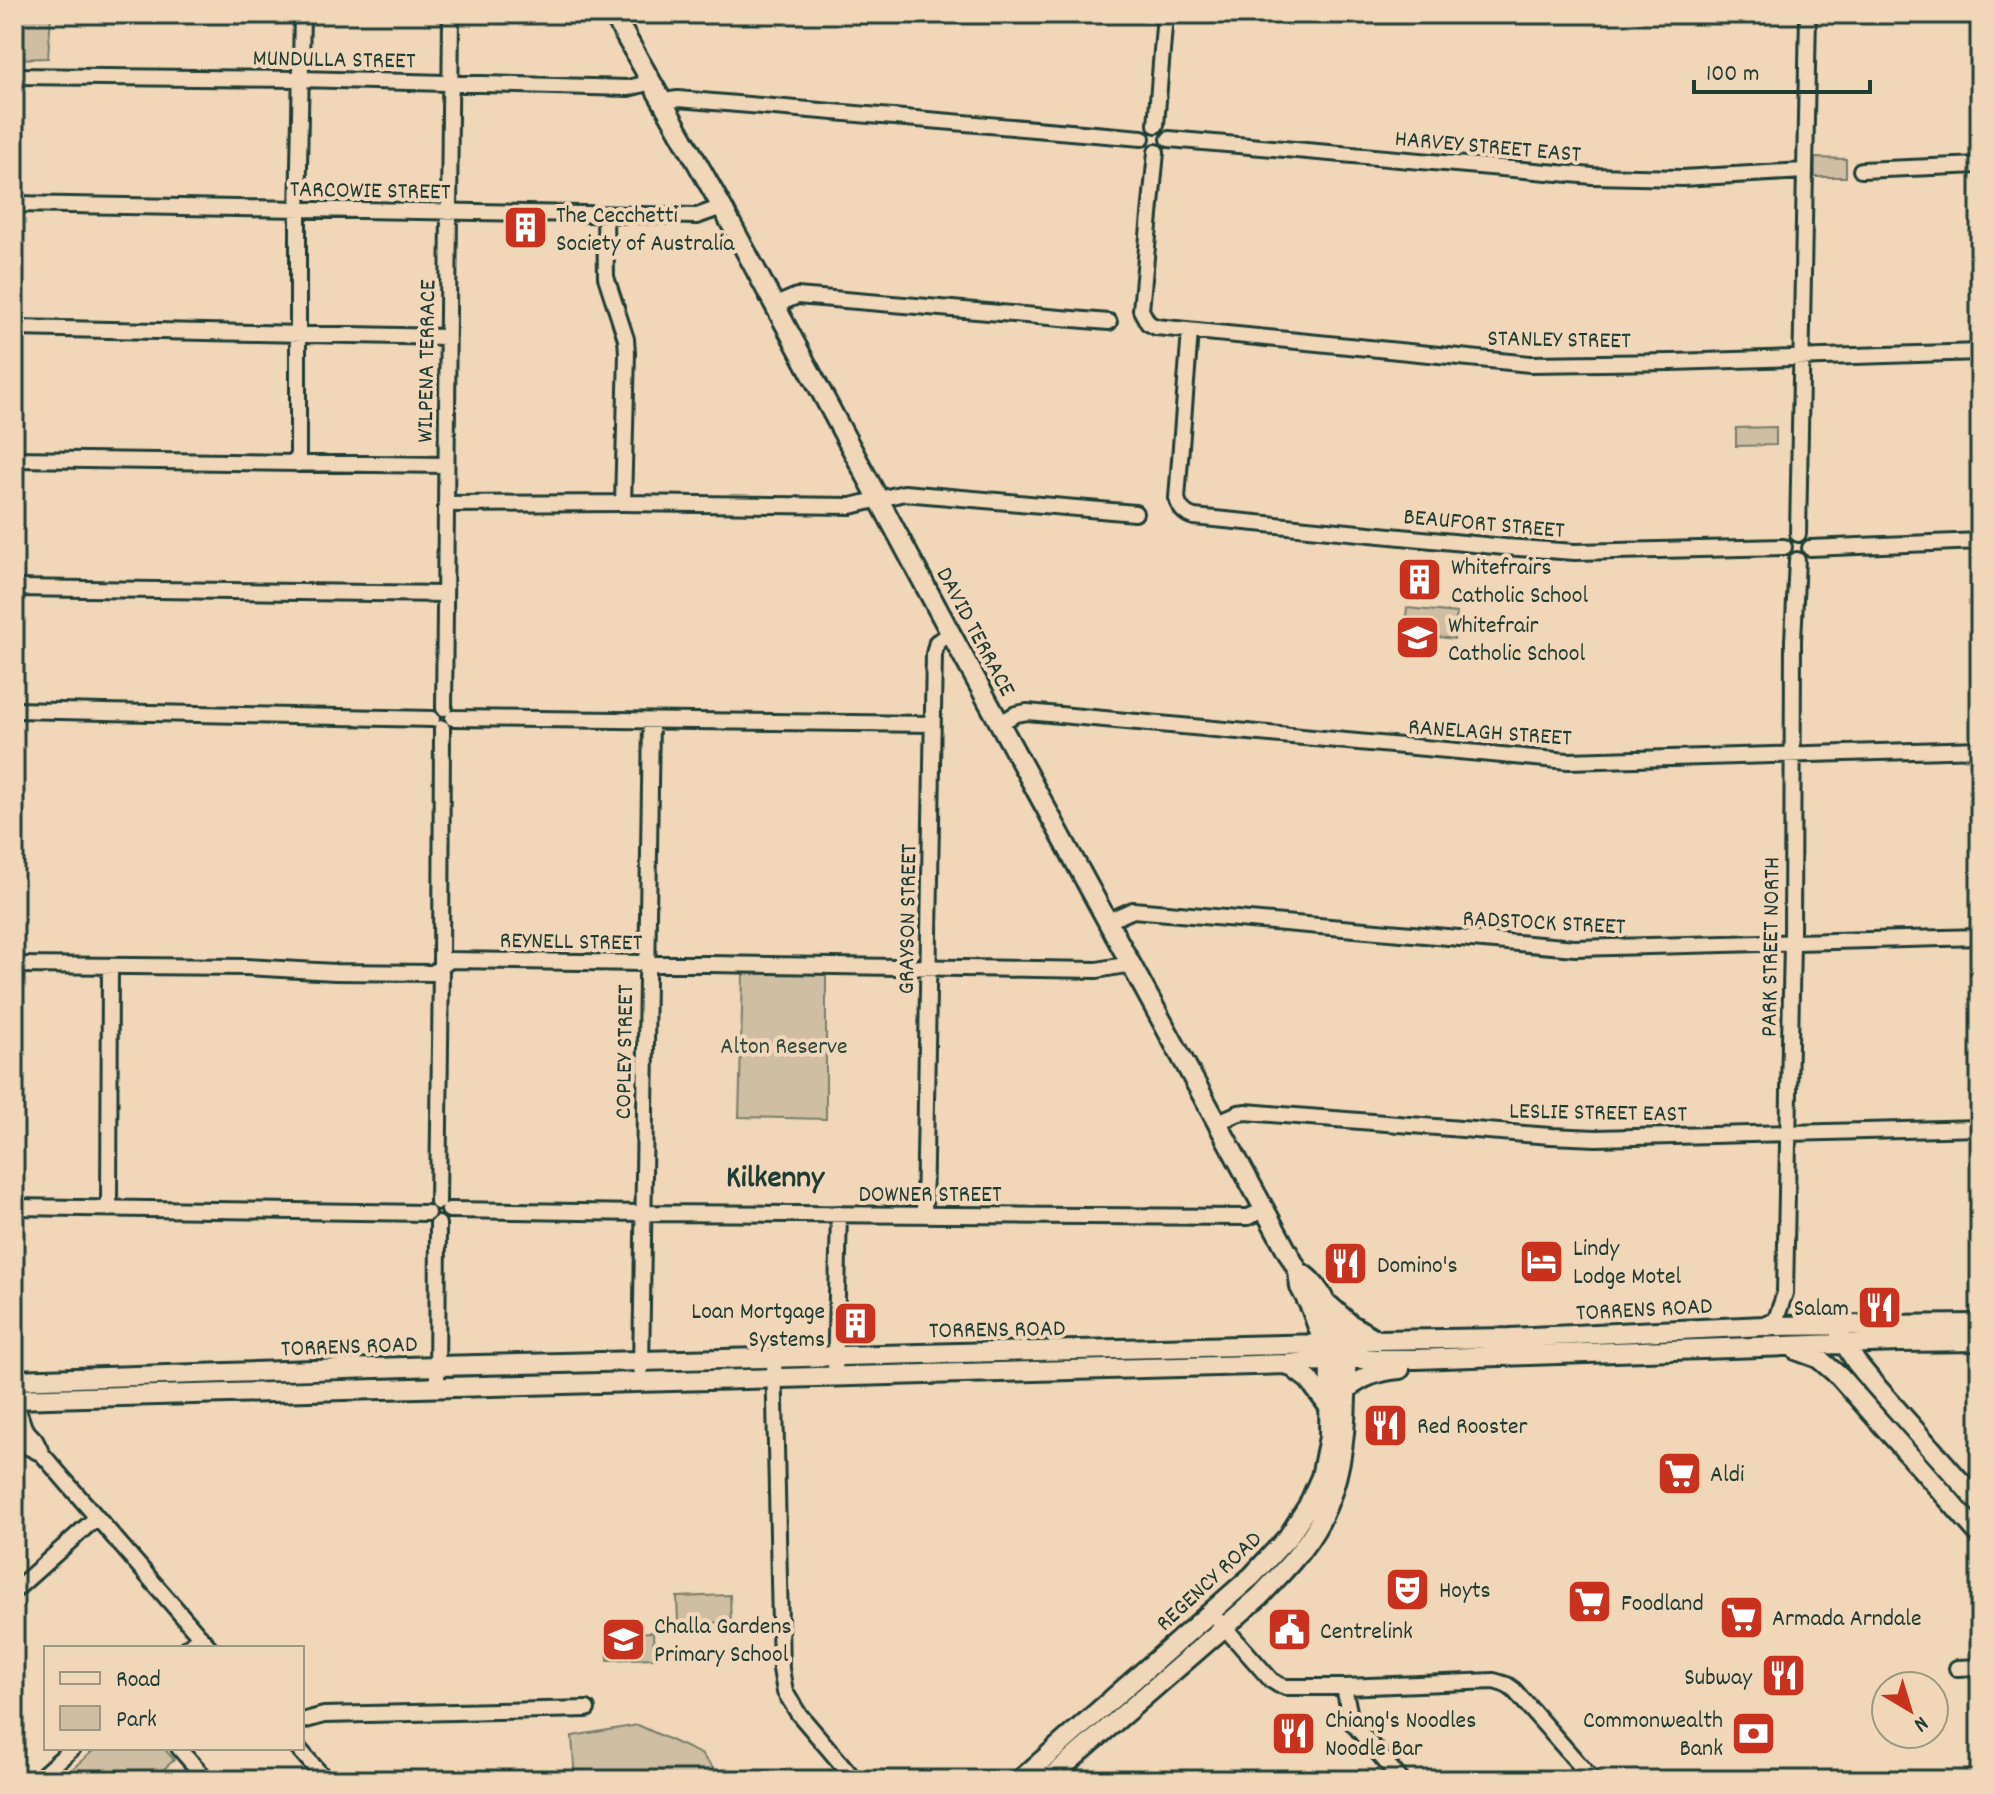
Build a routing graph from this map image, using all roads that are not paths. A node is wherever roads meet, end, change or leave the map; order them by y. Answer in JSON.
{"nodes":[{"id":1,"x":302,"y":14,"type":"edge"},
{"id":2,"x":451,"y":14,"type":"edge"},
{"id":3,"x":613,"y":14,"type":"edge"},
{"id":4,"x":1165,"y":14,"type":"edge"},
{"id":5,"x":1808,"y":14,"type":"edge"},
{"id":6,"x":14,"y":76,"type":"edge"},
{"id":7,"x":300,"y":79,"type":"junction"},
{"id":8,"x":652,"y":82,"type":"junction"},
{"id":9,"x":450,"y":83,"type":"junction"},
{"id":10,"x":663,"y":101,"type":"junction"},
{"id":11,"x":1156,"y":125,"type":"junction"},
{"id":12,"x":1142,"y":138,"type":"junction"},
{"id":13,"x":1169,"y":139,"type":"junction"},
{"id":14,"x":1156,"y":152,"type":"junction"},
{"id":15,"x":1980,"y":165,"type":"edge"},
{"id":16,"x":1861,"y":170,"type":"dead end"},
{"id":17,"x":1804,"y":171,"type":"junction"},
{"id":18,"x":14,"y":204,"type":"edge"},
{"id":19,"x":722,"y":207,"type":"junction"},
{"id":20,"x":298,"y":209,"type":"junction"},
{"id":21,"x":449,"y":213,"type":"junction"},
{"id":22,"x":605,"y":215,"type":"junction"},
{"id":23,"x":776,"y":305,"type":"junction"},
{"id":24,"x":1109,"y":322,"type":"dead end"},
{"id":25,"x":14,"y":328,"type":"edge"},
{"id":26,"x":1190,"y":331,"type":"junction"},
{"id":27,"x":299,"y":334,"type":"junction"},
{"id":28,"x":447,"y":337,"type":"junction"},
{"id":29,"x":1980,"y":352,"type":"edge"},
{"id":30,"x":1800,"y":358,"type":"junction"},
{"id":31,"x":14,"y":459,"type":"edge"},
{"id":32,"x":298,"y":464,"type":"junction"},
{"id":33,"x":446,"y":465,"type":"junction"},
{"id":34,"x":879,"y":499,"type":"junction"},
{"id":35,"x":623,"y":503,"type":"junction"},
{"id":36,"x":446,"y":504,"type":"junction"},
{"id":37,"x":1135,"y":513,"type":"dead end"},
{"id":38,"x":1798,"y":534,"type":"junction"},
{"id":39,"x":1980,"y":541,"type":"edge"},
{"id":40,"x":1784,"y":547,"type":"junction"},
{"id":41,"x":1810,"y":548,"type":"junction"},
{"id":42,"x":1797,"y":560,"type":"junction"},
{"id":43,"x":14,"y":588,"type":"edge"},
{"id":44,"x":445,"y":594,"type":"junction"},
{"id":45,"x":951,"y":634,"type":"junction"},
{"id":46,"x":14,"y":710,"type":"edge"},
{"id":47,"x":443,"y":718,"type":"junction"},
{"id":48,"x":651,"y":721,"type":"junction"},
{"id":49,"x":1000,"y":723,"type":"junction"},
{"id":50,"x":932,"y":724,"type":"junction"},
{"id":51,"x":1980,"y":749,"type":"edge"},
{"id":52,"x":1793,"y":756,"type":"junction"},
{"id":53,"x":1108,"y":921,"type":"junction"},
{"id":54,"x":1980,"y":937,"type":"edge"},
{"id":55,"x":1792,"y":943,"type":"junction"},
{"id":56,"x":647,"y":963,"type":"junction"},
{"id":57,"x":1131,"y":964,"type":"junction"},
{"id":58,"x":14,"y":965,"type":"edge"},
{"id":59,"x":110,"y":967,"type":"junction"},
{"id":60,"x":441,"y":967,"type":"junction"},
{"id":61,"x":928,"y":967,"type":"junction"},
{"id":62,"x":1218,"y":1122,"type":"junction"},
{"id":63,"x":1980,"y":1128,"type":"edge"},
{"id":64,"x":1788,"y":1134,"type":"junction"},
{"id":65,"x":14,"y":1207,"type":"edge"},
{"id":66,"x":109,"y":1209,"type":"junction"},
{"id":67,"x":1265,"y":1210,"type":"junction"},
{"id":68,"x":438,"y":1212,"type":"junction"},
{"id":69,"x":643,"y":1213,"type":"junction"},
{"id":70,"x":839,"y":1214,"type":"junction"},
{"id":71,"x":924,"y":1214,"type":"junction"},
{"id":72,"x":1298,"y":1271,"type":"junction"},
{"id":73,"x":1328,"y":1305,"type":"junction"},
{"id":74,"x":1980,"y":1324,"type":"edge"},
{"id":75,"x":1764,"y":1326,"type":"junction"},
{"id":76,"x":1836,"y":1336,"type":"junction"},
{"id":77,"x":1377,"y":1340,"type":"junction"},
{"id":78,"x":1980,"y":1341,"type":"edge"},
{"id":79,"x":1899,"y":1342,"type":"junction"},
{"id":80,"x":1782,"y":1346,"type":"junction"},
{"id":81,"x":1335,"y":1352,"type":"junction"},
{"id":82,"x":836,"y":1356,"type":"junction"},
{"id":83,"x":774,"y":1357,"type":"junction"},
{"id":84,"x":1416,"y":1359,"type":"junction"},
{"id":85,"x":640,"y":1361,"type":"junction"},
{"id":86,"x":992,"y":1362,"type":"junction"},
{"id":87,"x":1288,"y":1364,"type":"junction"},
{"id":88,"x":437,"y":1366,"type":"junction"},
{"id":89,"x":835,"y":1376,"type":"junction"},
{"id":90,"x":774,"y":1378,"type":"junction"},
{"id":91,"x":641,"y":1383,"type":"junction"},
{"id":92,"x":1875,"y":1385,"type":"junction"},
{"id":93,"x":437,"y":1388,"type":"junction"},
{"id":94,"x":1347,"y":1389,"type":"junction"},
{"id":95,"x":14,"y":1394,"type":"edge"},
{"id":96,"x":1329,"y":1407,"type":"junction"},
{"id":97,"x":14,"y":1432,"type":"edge"},
{"id":98,"x":42,"y":1454,"type":"junction"},
{"id":99,"x":1920,"y":1468,"type":"junction"},
{"id":100,"x":1979,"y":1507,"type":"edge"},
{"id":101,"x":96,"y":1518,"type":"junction"},
{"id":102,"x":1980,"y":1534,"type":"edge"},
{"id":103,"x":14,"y":1591,"type":"edge"},
{"id":104,"x":1211,"y":1612,"type":"junction"},
{"id":105,"x":1224,"y":1627,"type":"junction"},
{"id":106,"x":205,"y":1642,"type":"edge"},
{"id":107,"x":1980,"y":1667,"type":"edge"},
{"id":108,"x":1957,"y":1668,"type":"dead end"},
{"id":109,"x":1344,"y":1687,"type":"junction"},
{"id":110,"x":587,"y":1709,"type":"dead end"},
{"id":111,"x":304,"y":1720,"type":"edge"},
{"id":112,"x":71,"y":1750,"type":"edge"},
{"id":113,"x":181,"y":1750,"type":"edge"},
{"id":114,"x":300,"y":1750,"type":"edge"},
{"id":115,"x":37,"y":1780,"type":"edge"},
{"id":116,"x":207,"y":1780,"type":"edge"},
{"id":117,"x":326,"y":1780,"type":"edge"},
{"id":118,"x":855,"y":1780,"type":"edge"},
{"id":119,"x":1020,"y":1780,"type":"edge"},
{"id":120,"x":1048,"y":1780,"type":"edge"},
{"id":121,"x":1401,"y":1780,"type":"edge"},
{"id":122,"x":1593,"y":1780,"type":"edge"}],
"edges":[{"from":1,"to":7,"type":"street"},
{"from":2,"to":9,"type":"street","name":"WILPENA TERRACE"},
{"from":3,"to":8,"type":"main road","name":"DAVID TERRACE"},
{"from":4,"to":11,"type":"street"},
{"from":5,"to":17,"type":"street"},
{"from":6,"to":7,"type":"street","name":"MUNDULLA STREET"},
{"from":7,"to":9,"type":"street","name":"MUNDULLA STREET"},
{"from":7,"to":20,"type":"street"},
{"from":8,"to":9,"type":"street","name":"MUNDULLA STREET"},
{"from":8,"to":10,"type":"main road","name":"DAVID TERRACE"},
{"from":9,"to":21,"type":"street","name":"WILPENA TERRACE"},
{"from":10,"to":12,"type":"street"},
{"from":10,"to":19,"type":"main road","name":"DAVID TERRACE"},
{"from":11,"to":12,"type":"street"},
{"from":11,"to":13,"type":"street"},
{"from":12,"to":14,"type":"street"},
{"from":13,"to":14,"type":"street"},
{"from":13,"to":17,"type":"street","name":"HARVEY STREET EAST"},
{"from":14,"to":26,"type":"street","name":"STANLEY STREET"},
{"from":15,"to":16,"type":"street"},
{"from":17,"to":30,"type":"street"},
{"from":18,"to":20,"type":"street","name":"TARCOWIE STREET"},
{"from":19,"to":22,"type":"street","name":"TARCOWIE STREET"},
{"from":19,"to":23,"type":"main road","name":"DAVID TERRACE"},
{"from":20,"to":21,"type":"street","name":"TARCOWIE STREET"},
{"from":20,"to":27,"type":"street"},
{"from":21,"to":22,"type":"street","name":"TARCOWIE STREET"},
{"from":21,"to":28,"type":"street","name":"WILPENA TERRACE"},
{"from":22,"to":35,"type":"street"},
{"from":23,"to":24,"type":"street"},
{"from":23,"to":34,"type":"main road","name":"DAVID TERRACE"},
{"from":25,"to":27,"type":"street"},
{"from":26,"to":30,"type":"street","name":"STANLEY STREET"},
{"from":26,"to":40,"type":"street","name":"BEAUFORT STREET"},
{"from":27,"to":28,"type":"street"},
{"from":27,"to":32,"type":"street"},
{"from":28,"to":33,"type":"street","name":"WILPENA TERRACE"},
{"from":29,"to":30,"type":"street","name":"STANLEY STREET"},
{"from":30,"to":38,"type":"street"},
{"from":31,"to":32,"type":"street"},
{"from":32,"to":33,"type":"street"},
{"from":33,"to":36,"type":"street","name":"WILPENA TERRACE"},
{"from":34,"to":35,"type":"street"},
{"from":34,"to":37,"type":"street"},
{"from":34,"to":45,"type":"main road","name":"DAVID TERRACE"},
{"from":35,"to":36,"type":"street"},
{"from":36,"to":44,"type":"street","name":"WILPENA TERRACE"},
{"from":38,"to":40,"type":"street"},
{"from":38,"to":41,"type":"street"},
{"from":39,"to":41,"type":"street"},
{"from":40,"to":42,"type":"street"},
{"from":41,"to":42,"type":"street"},
{"from":42,"to":52,"type":"street","name":"PARK STREET NORTH"},
{"from":43,"to":44,"type":"street"},
{"from":44,"to":47,"type":"street","name":"WILPENA TERRACE"},
{"from":45,"to":49,"type":"main road","name":"DAVID TERRACE"},
{"from":45,"to":50,"type":"street","name":"GRAYSON STREET"},
{"from":46,"to":47,"type":"street"},
{"from":47,"to":48,"type":"street"},
{"from":47,"to":60,"type":"street","name":"WILPENA TERRACE"},
{"from":48,"to":50,"type":"street"},
{"from":48,"to":56,"type":"street","name":"COPLEY STREET"},
{"from":49,"to":52,"type":"street","name":"RANELAGH STREET"},
{"from":49,"to":53,"type":"main road","name":"DAVID TERRACE"},
{"from":50,"to":61,"type":"street","name":"GRAYSON STREET"},
{"from":51,"to":52,"type":"street","name":"RANELAGH STREET"},
{"from":52,"to":55,"type":"street","name":"PARK STREET NORTH"},
{"from":53,"to":55,"type":"street","name":"RADSTOCK STREET"},
{"from":53,"to":57,"type":"main road","name":"DAVID TERRACE"},
{"from":54,"to":55,"type":"street","name":"RADSTOCK STREET"},
{"from":55,"to":64,"type":"street","name":"PARK STREET NORTH"},
{"from":56,"to":60,"type":"street","name":"REYNELL STREET"},
{"from":56,"to":61,"type":"street","name":"REYNELL STREET"},
{"from":56,"to":69,"type":"street","name":"COPLEY STREET"},
{"from":57,"to":61,"type":"street","name":"REYNELL STREET"},
{"from":57,"to":62,"type":"main road","name":"DAVID TERRACE"},
{"from":58,"to":59,"type":"street","name":"REYNELL STREET"},
{"from":59,"to":60,"type":"street","name":"REYNELL STREET"},
{"from":59,"to":66,"type":"street"},
{"from":60,"to":68,"type":"street","name":"WILPENA TERRACE"},
{"from":61,"to":71,"type":"street","name":"GRAYSON STREET"},
{"from":62,"to":64,"type":"street","name":"LESLIE STREET EAST"},
{"from":62,"to":67,"type":"main road","name":"DAVID TERRACE"},
{"from":63,"to":64,"type":"street","name":"LESLIE STREET EAST"},
{"from":64,"to":75,"type":"street","name":"PARK STREET NORTH"},
{"from":65,"to":66,"type":"street","name":"DOWNER STREET"},
{"from":66,"to":68,"type":"street","name":"DOWNER STREET"},
{"from":67,"to":71,"type":"street","name":"DOWNER STREET"},
{"from":67,"to":72,"type":"main road","name":"DAVID TERRACE"},
{"from":68,"to":69,"type":"street","name":"DOWNER STREET"},
{"from":68,"to":88,"type":"street","name":"WILPENA TERRACE"},
{"from":69,"to":70,"type":"street","name":"DOWNER STREET"},
{"from":69,"to":85,"type":"street","name":"COPLEY STREET"},
{"from":70,"to":71,"type":"street","name":"DOWNER STREET"},
{"from":70,"to":82,"type":"street"},
{"from":72,"to":73,"type":"main road","name":"DAVID TERRACE"},
{"from":72,"to":81,"type":"main road","name":"DAVID TERRACE"},
{"from":73,"to":77,"type":"main road"},
{"from":73,"to":81,"type":"main road","name":"DAVID TERRACE"},
{"from":74,"to":76,"type":"main road","name":"TORRENS ROAD"},
{"from":75,"to":76,"type":"main road","name":"TORRENS ROAD"},
{"from":75,"to":77,"type":"main road","name":"TORRENS ROAD"},
{"from":76,"to":79,"type":"main road","name":"TORRENS ROAD"},
{"from":76,"to":80,"type":"main road","name":"TORRENS ROAD"},
{"from":76,"to":92,"type":"main road"},
{"from":76,"to":99,"type":"main road"},
{"from":77,"to":81,"type":"main road","name":"TORRENS ROAD"},
{"from":78,"to":79,"type":"main road","name":"TORRENS ROAD"},
{"from":79,"to":92,"type":"main road"},
{"from":80,"to":84,"type":"main road","name":"TORRENS ROAD"},
{"from":80,"to":99,"type":"main road"},
{"from":81,"to":84,"type":"main road","name":"TORRENS ROAD"},
{"from":81,"to":86,"type":"main road","name":"TORRENS ROAD"},
{"from":81,"to":87,"type":"main road","name":"TORRENS ROAD"},
{"from":81,"to":94,"type":"main road","name":"REGENCY ROAD"},
{"from":81,"to":96,"type":"main road","name":"REGENCY ROAD"},
{"from":82,"to":83,"type":"main road","name":"TORRENS ROAD"},
{"from":82,"to":86,"type":"main road","name":"TORRENS ROAD"},
{"from":82,"to":89,"type":"street"},
{"from":83,"to":85,"type":"main road","name":"TORRENS ROAD"},
{"from":83,"to":90,"type":"street"},
{"from":84,"to":94,"type":"main road"},
{"from":85,"to":88,"type":"main road","name":"TORRENS ROAD"},
{"from":85,"to":91,"type":"street","name":"COPLEY STREET"},
{"from":86,"to":87,"type":"main road","name":"TORRENS ROAD"},
{"from":86,"to":89,"type":"main road","name":"TORRENS ROAD"},
{"from":87,"to":96,"type":"main road"},
{"from":88,"to":93,"type":"street","name":"WILPENA TERRACE"},
{"from":88,"to":95,"type":"main road","name":"TORRENS ROAD"},
{"from":89,"to":90,"type":"main road","name":"TORRENS ROAD"},
{"from":90,"to":91,"type":"main road","name":"TORRENS ROAD"},
{"from":90,"to":118,"type":"street"},
{"from":91,"to":93,"type":"main road","name":"TORRENS ROAD"},
{"from":92,"to":100,"type":"main road"},
{"from":93,"to":95,"type":"main road","name":"TORRENS ROAD"},
{"from":94,"to":105,"type":"main road","name":"REGENCY ROAD"},
{"from":95,"to":98,"type":"street"},
{"from":96,"to":104,"type":"main road","name":"REGENCY ROAD"},
{"from":97,"to":98,"type":"street"},
{"from":98,"to":101,"type":"street"},
{"from":99,"to":102,"type":"main road"},
{"from":101,"to":103,"type":"street"},
{"from":101,"to":106,"type":"street"},
{"from":104,"to":105,"type":"street"},
{"from":104,"to":119,"type":"main road","name":"REGENCY ROAD"},
{"from":105,"to":109,"type":"street"},
{"from":105,"to":120,"type":"main road","name":"REGENCY ROAD"},
{"from":107,"to":108,"type":"street"},
{"from":109,"to":121,"type":"street"},
{"from":109,"to":122,"type":"street"},
{"from":110,"to":111,"type":"street"},
{"from":112,"to":115,"type":"street"},
{"from":113,"to":116,"type":"street"},
{"from":114,"to":117,"type":"street"}]}
